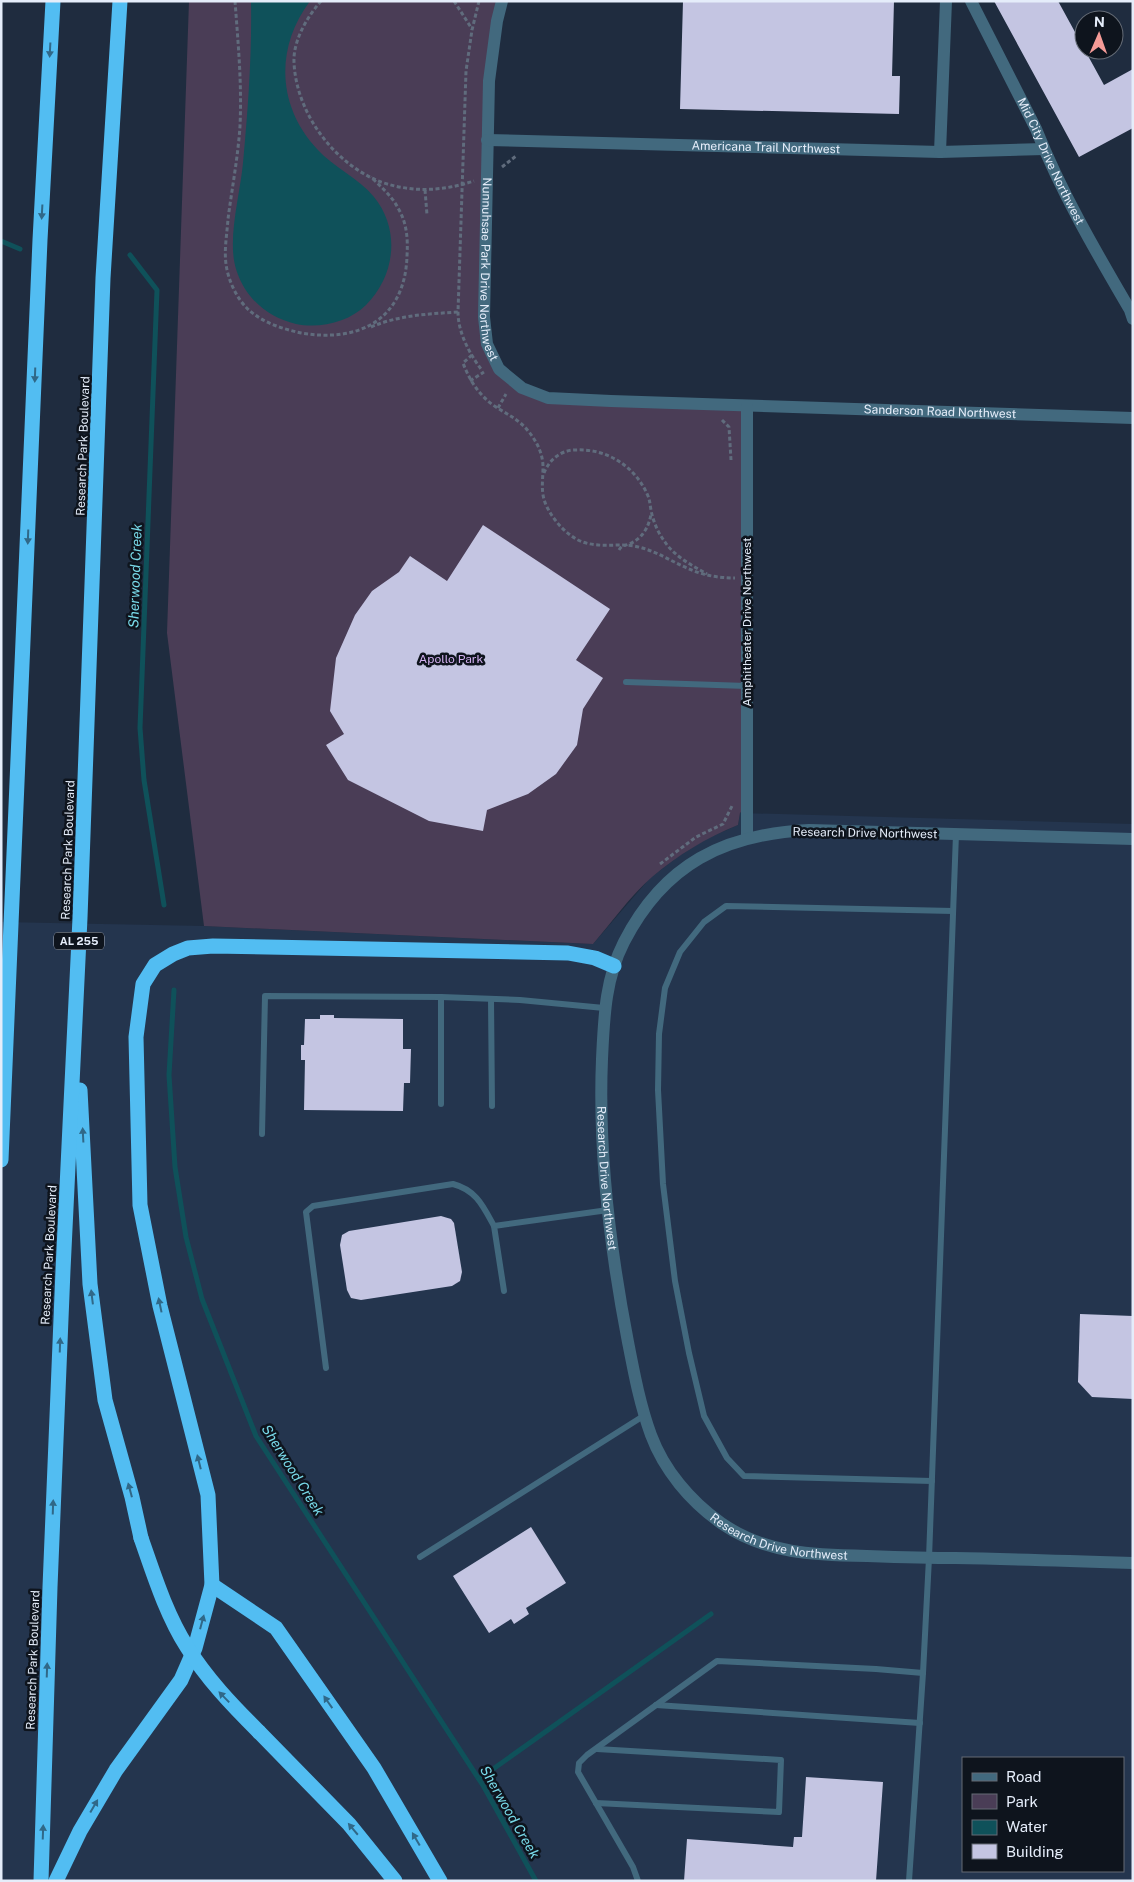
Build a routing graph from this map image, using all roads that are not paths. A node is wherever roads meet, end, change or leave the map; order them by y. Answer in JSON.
{"nodes":[{"id":1,"x":53,"y":1,"type":"edge"},
{"id":2,"x":120,"y":1,"type":"edge"},
{"id":3,"x":502,"y":1,"type":"edge"},
{"id":4,"x":946,"y":1,"type":"edge"},
{"id":5,"x":971,"y":1,"type":"edge"},
{"id":6,"x":487,"y":140,"type":"junction"},
{"id":7,"x":1044,"y":149,"type":"junction"},
{"id":8,"x":940,"y":152,"type":"junction"},
{"id":9,"x":1133,"y":319,"type":"edge"},
{"id":10,"x":747,"y":406,"type":"junction"},
{"id":11,"x":1133,"y":418,"type":"edge"},
{"id":12,"x":626,"y":682,"type":"dead end"},
{"id":13,"x":747,"y":686,"type":"junction"},
{"id":14,"x":956,"y":834,"type":"junction"},
{"id":15,"x":747,"y":838,"type":"junction"},
{"id":16,"x":1133,"y":839,"type":"edge"},
{"id":17,"x":953,"y":911,"type":"junction"},
{"id":18,"x":614,"y":966,"type":"junction"},
{"id":19,"x":441,"y":997,"type":"junction"},
{"id":20,"x":492,"y":999,"type":"junction"},
{"id":21,"x":604,"y":1008,"type":"junction"},
{"id":22,"x":75,"y":1012,"type":"junction"},
{"id":23,"x":441,"y":1104,"type":"dead end"},
{"id":24,"x":492,"y":1106,"type":"dead end"},
{"id":25,"x":262,"y":1134,"type":"dead end"},
{"id":26,"x":1,"y":1160,"type":"edge"},
{"id":27,"x":608,"y":1210,"type":"junction"},
{"id":28,"x":494,"y":1226,"type":"junction"},
{"id":29,"x":504,"y":1291,"type":"dead end"},
{"id":30,"x":326,"y":1368,"type":"dead end"},
{"id":31,"x":645,"y":1415,"type":"junction"},
{"id":32,"x":932,"y":1480,"type":"junction"},
{"id":33,"x":420,"y":1557,"type":"dead end"},
{"id":34,"x":929,"y":1558,"type":"junction"},
{"id":35,"x":1133,"y":1563,"type":"edge"},
{"id":36,"x":212,"y":1585,"type":"junction"},
{"id":37,"x":924,"y":1673,"type":"junction"},
{"id":38,"x":656,"y":1705,"type":"junction"},
{"id":39,"x":920,"y":1722,"type":"junction"},
{"id":40,"x":597,"y":1748,"type":"junction"},
{"id":41,"x":596,"y":1803,"type":"junction"},
{"id":42,"x":41,"y":1881,"type":"edge"},
{"id":43,"x":56,"y":1881,"type":"edge"},
{"id":44,"x":395,"y":1881,"type":"edge"},
{"id":45,"x":440,"y":1881,"type":"edge"},
{"id":46,"x":638,"y":1881,"type":"edge"},
{"id":47,"x":909,"y":1881,"type":"edge"}],
"edges":[{"from":1,"to":26,"type":"highway","one_way":true},
{"from":2,"to":22,"type":"highway","name":"Research Park Boulevard","number":"AL 255"},
{"from":3,"to":6,"type":"street","name":"Nunnuhsae Park Drive Northwest"},
{"from":4,"to":8,"type":"street"},
{"from":5,"to":7,"type":"street","name":"Mid City Drive Northwest"},
{"from":6,"to":8,"type":"street","name":"Americana Trail Northwest"},
{"from":6,"to":10,"type":"street","name":"Nunnuhsae Park Drive Northwest"},
{"from":7,"to":8,"type":"street","name":"Americana Trail Northwest"},
{"from":7,"to":9,"type":"street","name":"Mid City Drive Northwest"},
{"from":10,"to":11,"type":"street","name":"Sanderson Road Northwest"},
{"from":10,"to":13,"type":"street","name":"Amphitheater Drive Northwest"},
{"from":12,"to":13,"type":"lane"},
{"from":13,"to":15,"type":"street","name":"Amphitheater Drive Northwest"},
{"from":14,"to":15,"type":"street","name":"Research Drive Northwest"},
{"from":14,"to":16,"type":"street","name":"Research Drive Northwest"},
{"from":14,"to":17,"type":"lane"},
{"from":15,"to":18,"type":"street","name":"Research Drive Northwest"},
{"from":17,"to":32,"type":"lane"},
{"from":17,"to":32,"type":"lane"},
{"from":18,"to":21,"type":"street","name":"Research Drive Northwest"},
{"from":36,"to":18,"type":"highway","one_way":true},
{"from":19,"to":20,"type":"lane"},
{"from":19,"to":23,"type":"lane"},
{"from":19,"to":25,"type":"lane"},
{"from":20,"to":21,"type":"lane"},
{"from":20,"to":24,"type":"lane"},
{"from":21,"to":27,"type":"street","name":"Research Drive Northwest"},
{"from":42,"to":22,"type":"highway","name":"Research Park Boulevard","number":"AL 255","one_way":true},
{"from":44,"to":22,"type":"highway","one_way":true,"bridge":true},
{"from":27,"to":28,"type":"lane"},
{"from":27,"to":31,"type":"street","name":"Research Drive Northwest"},
{"from":28,"to":29,"type":"lane"},
{"from":28,"to":30,"type":"lane"},
{"from":31,"to":33,"type":"lane"},
{"from":31,"to":34,"type":"street","name":"Research Drive Northwest"},
{"from":32,"to":34,"type":"lane"},
{"from":34,"to":35,"type":"street","name":"Research Drive Northwest"},
{"from":34,"to":37,"type":"lane"},
{"from":43,"to":36,"type":"highway","one_way":true},
{"from":45,"to":36,"type":"highway","one_way":true},
{"from":37,"to":38,"type":"lane"},
{"from":37,"to":39,"type":"lane"},
{"from":38,"to":39,"type":"lane"},
{"from":38,"to":40,"type":"lane"},
{"from":39,"to":47,"type":"lane"},
{"from":40,"to":41,"type":"lane"},
{"from":40,"to":41,"type":"lane"},
{"from":41,"to":46,"type":"lane"}]}
